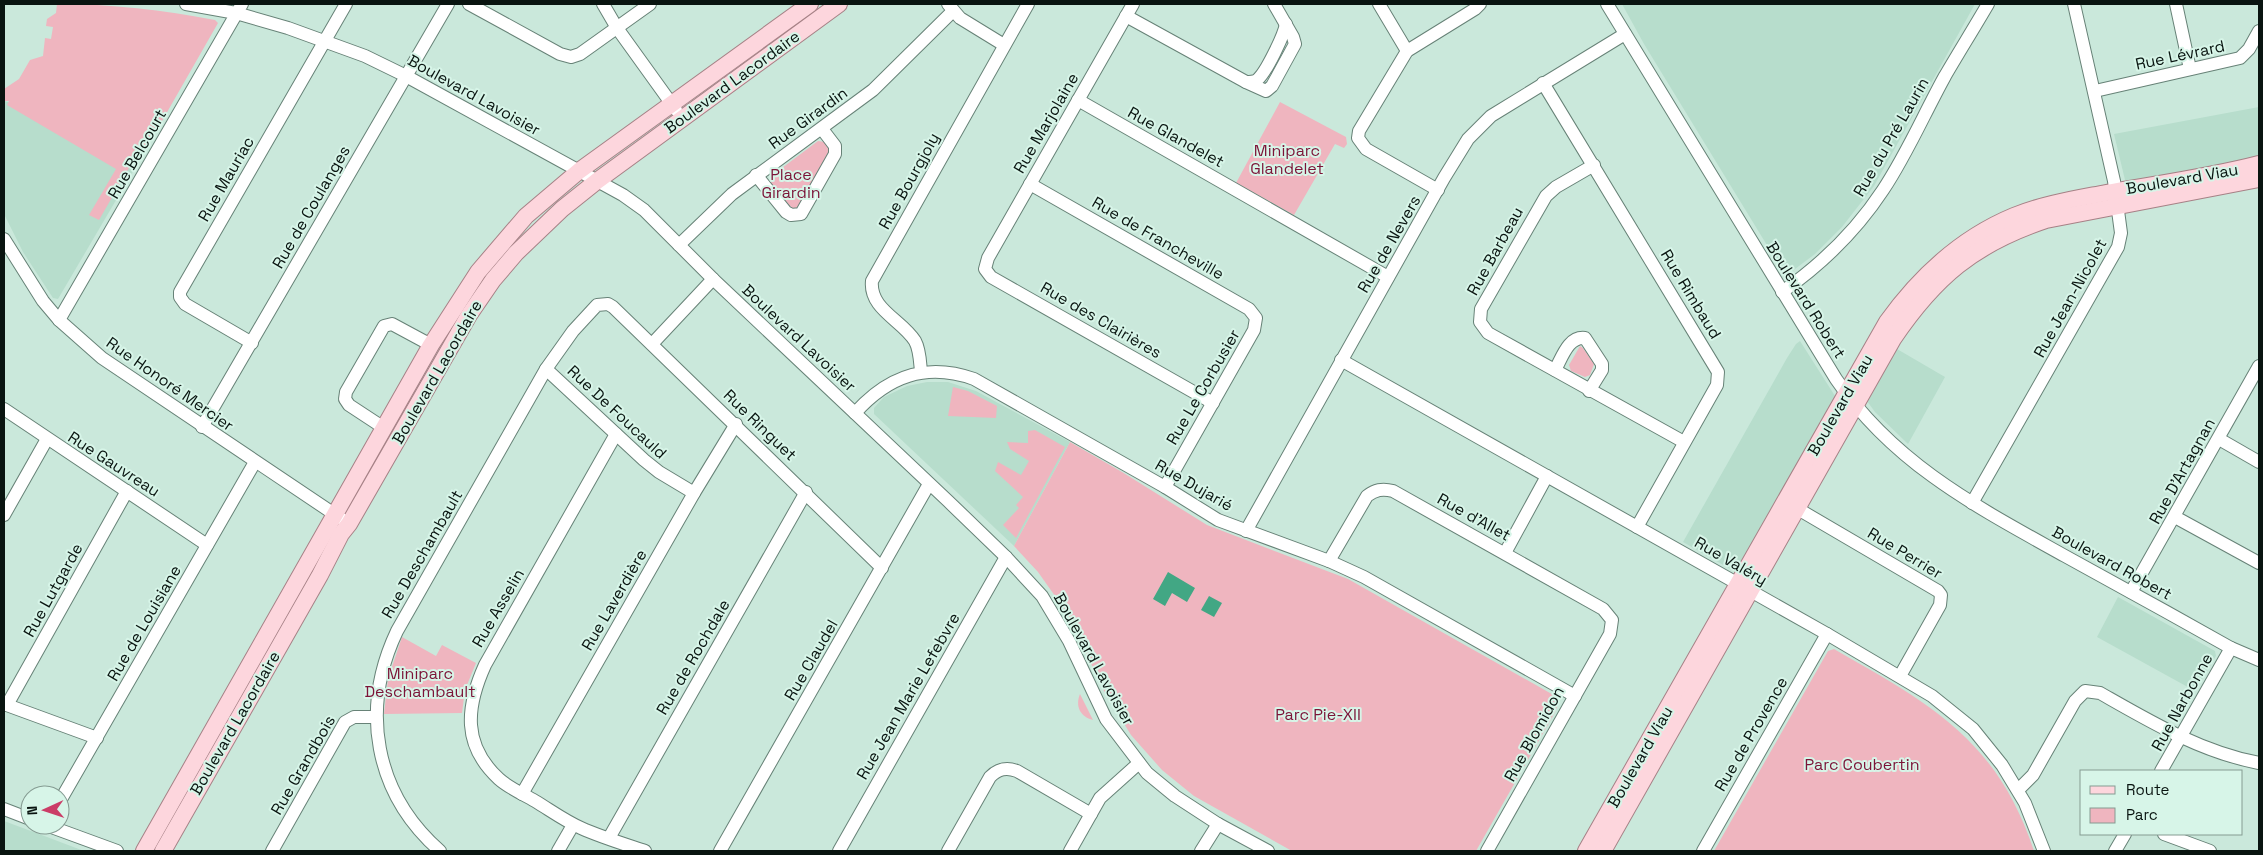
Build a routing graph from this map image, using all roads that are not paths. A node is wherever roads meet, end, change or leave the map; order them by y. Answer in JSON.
{"nodes":[{"id":1,"x":186,"y":4,"type":"edge"},
{"id":2,"x":346,"y":4,"type":"edge"},
{"id":3,"x":448,"y":4,"type":"edge"},
{"id":4,"x":469,"y":4,"type":"edge"},
{"id":5,"x":602,"y":4,"type":"edge"},
{"id":6,"x":650,"y":4,"type":"edge"},
{"id":7,"x":810,"y":4,"type":"edge"},
{"id":8,"x":839,"y":4,"type":"edge"},
{"id":9,"x":1028,"y":4,"type":"edge"},
{"id":10,"x":1133,"y":4,"type":"edge"},
{"id":11,"x":1274,"y":4,"type":"edge"},
{"id":12,"x":1379,"y":4,"type":"edge"},
{"id":13,"x":1607,"y":4,"type":"edge"},
{"id":14,"x":1988,"y":4,"type":"edge"},
{"id":15,"x":2074,"y":4,"type":"edge"},
{"id":16,"x":2176,"y":4,"type":"edge"},
{"id":17,"x":1477,"y":6,"type":"edge"},
{"id":18,"x":950,"y":7,"type":"edge"},
{"id":19,"x":239,"y":8,"type":"edge"},
{"id":20,"x":1126,"y":16,"type":"junction"},
{"id":21,"x":1286,"y":24,"type":"junction"},
{"id":22,"x":617,"y":28,"type":"junction"},
{"id":23,"x":2259,"y":31,"type":"edge"},
{"id":24,"x":1625,"y":34,"type":"junction"},
{"id":25,"x":325,"y":40,"type":"junction"},
{"id":26,"x":1004,"y":45,"type":"junction"},
{"id":27,"x":1407,"y":50,"type":"junction"},
{"id":28,"x":2190,"y":69,"type":"junction"},
{"id":29,"x":406,"y":76,"type":"junction"},
{"id":30,"x":1246,"y":82,"type":"junction"},
{"id":31,"x":1543,"y":83,"type":"junction"},
{"id":32,"x":2094,"y":90,"type":"junction"},
{"id":33,"x":1078,"y":100,"type":"junction"},
{"id":34,"x":672,"y":105,"type":"junction"},
{"id":35,"x":682,"y":119,"type":"junction"},
{"id":36,"x":822,"y":129,"type":"junction"},
{"id":37,"x":2259,"y":164,"type":"edge"},
{"id":38,"x":1594,"y":165,"type":"junction"},
{"id":39,"x":579,"y":171,"type":"junction"},
{"id":40,"x":756,"y":176,"type":"junction"},
{"id":41,"x":2259,"y":179,"type":"edge"},
{"id":42,"x":597,"y":181,"type":"junction"},
{"id":43,"x":1030,"y":184,"type":"junction"},
{"id":44,"x":1438,"y":190,"type":"junction"},
{"id":45,"x":2116,"y":199,"type":"junction"},
{"id":46,"x":4,"y":239,"type":"edge"},
{"id":47,"x":679,"y":245,"type":"junction"},
{"id":48,"x":988,"y":258,"type":"joint"},
{"id":49,"x":1388,"y":277,"type":"junction"},
{"id":50,"x":713,"y":279,"type":"junction"},
{"id":51,"x":1782,"y":292,"type":"junction"},
{"id":52,"x":613,"y":307,"type":"joint"},
{"id":53,"x":59,"y":320,"type":"junction"},
{"id":54,"x":1254,"y":330,"type":"joint"},
{"id":55,"x":252,"y":344,"type":"junction"},
{"id":56,"x":652,"y":344,"type":"junction"},
{"id":57,"x":431,"y":345,"type":"junction"},
{"id":58,"x":1342,"y":360,"type":"junction"},
{"id":59,"x":2259,"y":366,"type":"edge"},
{"id":60,"x":546,"y":369,"type":"junction"},
{"id":61,"x":1555,"y":370,"type":"junction"},
{"id":62,"x":921,"y":372,"type":"junction"},
{"id":63,"x":1589,"y":391,"type":"junction"},
{"id":64,"x":1851,"y":400,"type":"junction"},
{"id":65,"x":1213,"y":403,"type":"junction"},
{"id":66,"x":4,"y":409,"type":"edge"},
{"id":67,"x":855,"y":413,"type":"junction"},
{"id":68,"x":736,"y":424,"type":"junction"},
{"id":69,"x":202,"y":427,"type":"junction"},
{"id":70,"x":384,"y":428,"type":"junction"},
{"id":71,"x":616,"y":434,"type":"junction"},
{"id":72,"x":47,"y":439,"type":"junction"},
{"id":73,"x":2219,"y":439,"type":"junction"},
{"id":74,"x":1684,"y":442,"type":"junction"},
{"id":75,"x":255,"y":462,"type":"junction"},
{"id":76,"x":2259,"y":462,"type":"edge"},
{"id":77,"x":1547,"y":476,"type":"junction"},
{"id":78,"x":929,"y":484,"type":"junction"},
{"id":79,"x":1165,"y":486,"type":"junction"},
{"id":80,"x":128,"y":491,"type":"junction"},
{"id":81,"x":806,"y":492,"type":"junction"},
{"id":82,"x":694,"y":493,"type":"junction"},
{"id":83,"x":1972,"y":502,"type":"junction"},
{"id":84,"x":1798,"y":509,"type":"junction"},
{"id":85,"x":335,"y":514,"type":"junction"},
{"id":86,"x":4,"y":515,"type":"edge"},
{"id":87,"x":2175,"y":517,"type":"junction"},
{"id":88,"x":349,"y":524,"type":"junction"},
{"id":89,"x":1637,"y":527,"type":"junction"},
{"id":90,"x":1246,"y":531,"type":"junction"},
{"id":91,"x":207,"y":545,"type":"junction"},
{"id":92,"x":1505,"y":553,"type":"junction"},
{"id":93,"x":1006,"y":557,"type":"junction"},
{"id":94,"x":1329,"y":561,"type":"junction"},
{"id":95,"x":2259,"y":563,"type":"edge"},
{"id":96,"x":882,"y":568,"type":"junction"},
{"id":97,"x":1744,"y":587,"type":"junction"},
{"id":98,"x":2132,"y":592,"type":"junction"},
{"id":99,"x":1610,"y":634,"type":"joint"},
{"id":100,"x":1827,"y":634,"type":"junction"},
{"id":101,"x":2231,"y":648,"type":"junction"},
{"id":102,"x":2259,"y":660,"type":"edge"},
{"id":103,"x":1900,"y":676,"type":"junction"},
{"id":104,"x":1575,"y":696,"type":"junction"},
{"id":105,"x":5,"y":705,"type":"edge"},
{"id":106,"x":376,"y":717,"type":"junction"},
{"id":107,"x":97,"y":738,"type":"junction"},
{"id":108,"x":2180,"y":738,"type":"junction"},
{"id":109,"x":1139,"y":763,"type":"junction"},
{"id":110,"x":2259,"y":763,"type":"edge"},
{"id":111,"x":2162,"y":770,"type":"edge"},
{"id":112,"x":69,"y":785,"type":"edge"},
{"id":113,"x":2018,"y":789,"type":"junction"},
{"id":114,"x":522,"y":794,"type":"junction"},
{"id":115,"x":4,"y":809,"type":"edge"},
{"id":116,"x":1091,"y":814,"type":"junction"},
{"id":117,"x":20,"y":815,"type":"edge"},
{"id":118,"x":1218,"y":824,"type":"junction"},
{"id":119,"x":573,"y":825,"type":"junction"},
{"id":120,"x":70,"y":834,"type":"edge"},
{"id":121,"x":2124,"y":835,"type":"edge"},
{"id":122,"x":2167,"y":835,"type":"edge"},
{"id":123,"x":608,"y":838,"type":"junction"},
{"id":124,"x":117,"y":851,"type":"edge"},
{"id":125,"x":144,"y":851,"type":"edge"},
{"id":126,"x":163,"y":851,"type":"edge"},
{"id":127,"x":272,"y":851,"type":"edge"},
{"id":128,"x":440,"y":851,"type":"edge"},
{"id":129,"x":558,"y":851,"type":"edge"},
{"id":130,"x":645,"y":851,"type":"edge"},
{"id":131,"x":720,"y":851,"type":"edge"},
{"id":132,"x":839,"y":851,"type":"edge"},
{"id":133,"x":948,"y":851,"type":"edge"},
{"id":134,"x":1070,"y":851,"type":"edge"},
{"id":135,"x":1201,"y":851,"type":"edge"},
{"id":136,"x":1268,"y":851,"type":"edge"},
{"id":137,"x":1487,"y":851,"type":"edge"},
{"id":138,"x":1586,"y":851,"type":"edge"},
{"id":139,"x":1603,"y":851,"type":"edge"},
{"id":140,"x":1703,"y":851,"type":"edge"},
{"id":141,"x":2044,"y":851,"type":"edge"},
{"id":142,"x":2115,"y":851,"type":"edge"},
{"id":143,"x":2210,"y":851,"type":"edge"}],
"edges":[{"from":1,"to":19,"type":"street","name":"Boulevard Lavoisier"},
{"from":2,"to":25,"type":"street","name":"Rue Mauriac"},
{"from":3,"to":29,"type":"street","name":"Rue de Coulanges"},
{"from":4,"to":22,"type":"street"},
{"from":5,"to":22,"type":"street"},
{"from":6,"to":22,"type":"street"},
{"from":7,"to":34,"type":"main road","name":"Boulevard Lacordaire"},
{"from":8,"to":35,"type":"main road","name":"Boulevard Lacordaire"},
{"from":9,"to":26,"type":"street","name":"Rue Bourgjoly"},
{"from":10,"to":20,"type":"street","name":"Rue Marjolaine"},
{"from":11,"to":21,"type":"street"},
{"from":12,"to":27,"type":"street"},
{"from":13,"to":24,"type":"street","name":"Boulevard Robert"},
{"from":14,"to":51,"type":"street","name":"Rue du Pré Laurin"},
{"from":15,"to":32,"type":"street","name":"Rue Jean-Nicolet"},
{"from":16,"to":28,"type":"street"},
{"from":17,"to":27,"type":"street"},
{"from":18,"to":26,"type":"street"},
{"from":18,"to":36,"type":"street","name":"Rue Girardin"},
{"from":19,"to":25,"type":"street","name":"Boulevard Lavoisier"},
{"from":19,"to":53,"type":"street","name":"Rue Belcourt"},
{"from":20,"to":30,"type":"street"},
{"from":20,"to":33,"type":"street","name":"Rue Marjolaine"},
{"from":21,"to":30,"type":"street"},
{"from":21,"to":30,"type":"street"},
{"from":22,"to":34,"type":"street"},
{"from":23,"to":28,"type":"street","name":"Rue Lévrard"},
{"from":24,"to":31,"type":"street","name":"Rue de Nevers"},
{"from":24,"to":51,"type":"street","name":"Boulevard Robert"},
{"from":25,"to":29,"type":"street","name":"Boulevard Lavoisier"},
{"from":25,"to":55,"type":"street","name":"Rue Mauriac"},
{"from":26,"to":62,"type":"street","name":"Rue Bourgjoly"},
{"from":27,"to":44,"type":"street"},
{"from":28,"to":32,"type":"street","name":"Rue Lévrard"},
{"from":29,"to":39,"type":"street","name":"Boulevard Lavoisier"},
{"from":29,"to":55,"type":"street","name":"Rue de Coulanges"},
{"from":31,"to":38,"type":"street","name":"Rue Rimbaud"},
{"from":31,"to":44,"type":"street","name":"Rue de Nevers"},
{"from":32,"to":45,"type":"street","name":"Rue Jean-Nicolet"},
{"from":33,"to":43,"type":"street","name":"Rue Marjolaine"},
{"from":33,"to":49,"type":"street","name":"Rue Glandelet"},
{"from":34,"to":35,"type":"street"},
{"from":34,"to":39,"type":"main road","name":"Boulevard Lacordaire"},
{"from":35,"to":42,"type":"main road","name":"Boulevard Lacordaire"},
{"from":36,"to":40,"type":"street","name":"Rue Girardin"},
{"from":36,"to":40,"type":"street"},
{"from":37,"to":45,"type":"main road","name":"Boulevard Viau"},
{"from":38,"to":61,"type":"street","name":"Rue Barbeau"},
{"from":38,"to":74,"type":"street","name":"Rue Rimbaud"},
{"from":39,"to":42,"type":"street","name":"Boulevard Lavoisier"},
{"from":39,"to":57,"type":"main road","name":"Boulevard Lacordaire"},
{"from":40,"to":47,"type":"street","name":"Rue Girardin"},
{"from":41,"to":45,"type":"main road","name":"Boulevard Viau"},
{"from":42,"to":47,"type":"street","name":"Boulevard Lavoisier"},
{"from":42,"to":88,"type":"main road","name":"Boulevard Lacordaire"},
{"from":43,"to":48,"type":"street","name":"Rue Marjolaine"},
{"from":43,"to":54,"type":"street","name":"Rue de Francheville"},
{"from":44,"to":49,"type":"street","name":"Rue de Nevers"},
{"from":45,"to":64,"type":"main road","name":"Boulevard Viau"},
{"from":45,"to":83,"type":"street","name":"Rue Jean-Nicolet"},
{"from":46,"to":53,"type":"street","name":"Rue Honoré Mercier"},
{"from":47,"to":50,"type":"street","name":"Boulevard Lavoisier"},
{"from":48,"to":65,"type":"street","name":"Rue des Clairières"},
{"from":49,"to":58,"type":"street","name":"Rue de Nevers"},
{"from":50,"to":56,"type":"street"},
{"from":50,"to":67,"type":"street","name":"Boulevard Lavoisier"},
{"from":51,"to":64,"type":"street","name":"Boulevard Robert"},
{"from":52,"to":56,"type":"street","name":"Rue Ringuet"},
{"from":52,"to":60,"type":"street","name":"Rue Deschambault"},
{"from":53,"to":69,"type":"street","name":"Rue Honoré Mercier"},
{"from":54,"to":65,"type":"street","name":"Rue Le Corbusier"},
{"from":55,"to":69,"type":"street","name":"Rue de Coulanges"},
{"from":56,"to":68,"type":"street","name":"Rue Ringuet"},
{"from":57,"to":70,"type":"main road","name":"Boulevard Lacordaire"},
{"from":57,"to":70,"type":"street"},
{"from":58,"to":77,"type":"street","name":"Rue Valéry"},
{"from":58,"to":90,"type":"street","name":"Rue de Nevers"},
{"from":59,"to":73,"type":"street","name":"Rue D'Artagnan"},
{"from":60,"to":71,"type":"street","name":"Rue De Foucauld"},
{"from":60,"to":106,"type":"street","name":"Rue Deschambault"},
{"from":61,"to":63,"type":"street","name":"Rue Barbeau"},
{"from":61,"to":63,"type":"street"},
{"from":62,"to":67,"type":"street","name":"Rue Dujarié"},
{"from":62,"to":79,"type":"street","name":"Rue Dujarié"},
{"from":63,"to":74,"type":"street","name":"Rue Barbeau"},
{"from":64,"to":83,"type":"street","name":"Boulevard Robert"},
{"from":64,"to":84,"type":"main road","name":"Boulevard Viau"},
{"from":64,"to":97,"type":"main road","name":"Boulevard Viau"},
{"from":65,"to":79,"type":"street","name":"Rue Le Corbusier"},
{"from":66,"to":72,"type":"street","name":"Rue Gauvreau"},
{"from":67,"to":78,"type":"street","name":"Boulevard Lavoisier"},
{"from":68,"to":81,"type":"street","name":"Rue Ringuet"},
{"from":68,"to":82,"type":"street","name":"Rue Laverdière"},
{"from":69,"to":75,"type":"street","name":"Rue Honoré Mercier"},
{"from":70,"to":85,"type":"main road","name":"Boulevard Lacordaire"},
{"from":71,"to":82,"type":"street","name":"Rue De Foucauld"},
{"from":71,"to":114,"type":"street","name":"Rue Asselin"},
{"from":72,"to":80,"type":"street","name":"Rue Gauvreau"},
{"from":72,"to":86,"type":"street"},
{"from":73,"to":76,"type":"street"},
{"from":73,"to":87,"type":"street","name":"Rue D'Artagnan"},
{"from":74,"to":89,"type":"street","name":"Rue Rimbaud"},
{"from":75,"to":85,"type":"street","name":"Rue Honoré Mercier"},
{"from":75,"to":91,"type":"street","name":"Rue de Louisiane"},
{"from":77,"to":89,"type":"street","name":"Rue Valéry"},
{"from":77,"to":92,"type":"street"},
{"from":78,"to":93,"type":"street","name":"Boulevard Lavoisier"},
{"from":78,"to":96,"type":"street","name":"Rue Claudel"},
{"from":79,"to":90,"type":"street","name":"Rue Dujarié"},
{"from":80,"to":91,"type":"street","name":"Rue Gauvreau"},
{"from":80,"to":105,"type":"street","name":"Rue Lutgarde"},
{"from":81,"to":96,"type":"street","name":"Rue Ringuet"},
{"from":81,"to":123,"type":"street","name":"Rue de Rochdale"},
{"from":82,"to":114,"type":"street","name":"Rue Laverdière"},
{"from":83,"to":98,"type":"street","name":"Boulevard Robert"},
{"from":84,"to":97,"type":"main road","name":"Boulevard Viau"},
{"from":84,"to":103,"type":"street","name":"Rue Perrier"},
{"from":85,"to":88,"type":"street","name":"Rue Honoré Mercier"},
{"from":85,"to":125,"type":"main road","name":"Boulevard Lacordaire"},
{"from":87,"to":95,"type":"street"},
{"from":87,"to":98,"type":"street","name":"Rue D'Artagnan"},
{"from":88,"to":126,"type":"main road","name":"Boulevard Lacordaire"},
{"from":89,"to":97,"type":"street","name":"Rue Valéry"},
{"from":90,"to":94,"type":"street","name":"Rue Dujarié"},
{"from":91,"to":107,"type":"street","name":"Rue de Louisiane"},
{"from":92,"to":94,"type":"street","name":"Rue d'Allet"},
{"from":92,"to":99,"type":"street","name":"Rue d'Allet"},
{"from":93,"to":109,"type":"street","name":"Boulevard Lavoisier"},
{"from":93,"to":132,"type":"street","name":"Rue Jean Marie Lefebvre"},
{"from":94,"to":104,"type":"street","name":"Rue Dujarié"},
{"from":96,"to":131,"type":"street","name":"Rue Claudel"},
{"from":97,"to":100,"type":"street","name":"Rue Valéry"},
{"from":97,"to":138,"type":"main road","name":"Boulevard Viau"},
{"from":97,"to":139,"type":"main road","name":"Boulevard Viau"},
{"from":98,"to":101,"type":"street","name":"Boulevard Robert"},
{"from":99,"to":104,"type":"street","name":"Rue Blomidon"},
{"from":100,"to":103,"type":"street","name":"Rue Valéry"},
{"from":100,"to":140,"type":"street","name":"Rue de Provence"},
{"from":101,"to":102,"type":"street","name":"Boulevard Robert"},
{"from":101,"to":108,"type":"street","name":"Rue Narbonne"},
{"from":103,"to":113,"type":"street","name":"Rue Valéry"},
{"from":104,"to":137,"type":"street","name":"Rue Blomidon"},
{"from":105,"to":107,"type":"street"},
{"from":106,"to":127,"type":"street","name":"Rue Grandbois"},
{"from":106,"to":128,"type":"street","name":"Rue Deschambault"},
{"from":107,"to":112,"type":"street","name":"Rue de Louisiane"},
{"from":108,"to":110,"type":"street"},
{"from":108,"to":111,"type":"street","name":"Rue Narbonne"},
{"from":108,"to":113,"type":"street"},
{"from":109,"to":116,"type":"street"},
{"from":109,"to":118,"type":"street","name":"Boulevard Lavoisier"},
{"from":113,"to":141,"type":"street","name":"Rue Valéry"},
{"from":114,"to":119,"type":"street","name":"Rue Asselin"},
{"from":115,"to":117,"type":"street"},
{"from":116,"to":133,"type":"street"},
{"from":116,"to":134,"type":"street"},
{"from":118,"to":135,"type":"street"},
{"from":118,"to":136,"type":"street","name":"Boulevard Lavoisier"},
{"from":119,"to":123,"type":"street","name":"Rue Asselin"},
{"from":119,"to":129,"type":"street"},
{"from":120,"to":124,"type":"street"},
{"from":121,"to":142,"type":"street"},
{"from":122,"to":143,"type":"street"},
{"from":123,"to":130,"type":"street","name":"Rue Asselin"}]}
